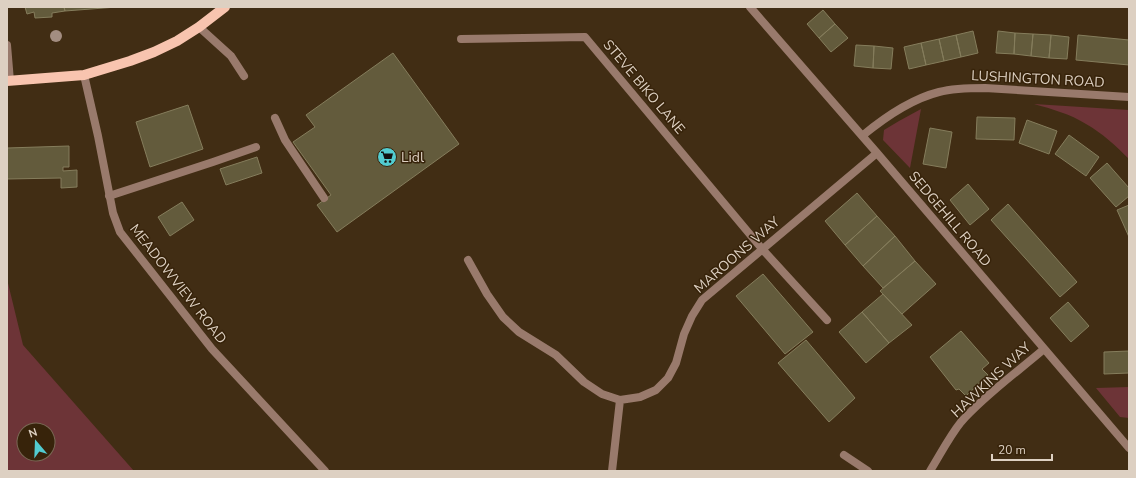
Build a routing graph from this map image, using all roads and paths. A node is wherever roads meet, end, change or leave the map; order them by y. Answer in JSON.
{"nodes":[{"id":1,"x":226,"y":7,"type":"edge"},
{"id":2,"x":750,"y":7,"type":"edge"},
{"id":3,"x":214,"y":11,"type":"edge"},
{"id":4,"x":199,"y":27,"type":"junction"},
{"id":5,"x":462,"y":39,"type":"dead end"},
{"id":6,"x":7,"y":45,"type":"edge"},
{"id":7,"x":84,"y":75,"type":"junction"},
{"id":8,"x":244,"y":76,"type":"dead end"},
{"id":9,"x":9,"y":81,"type":"edge"},
{"id":10,"x":1129,"y":98,"type":"edge"},
{"id":11,"x":275,"y":118,"type":"dead end"},
{"id":12,"x":862,"y":136,"type":"junction"},
{"id":13,"x":256,"y":147,"type":"dead end"},
{"id":14,"x":877,"y":152,"type":"junction"},
{"id":15,"x":109,"y":196,"type":"junction"},
{"id":16,"x":324,"y":198,"type":"dead end"},
{"id":17,"x":763,"y":250,"type":"junction"},
{"id":18,"x":468,"y":260,"type":"dead end"},
{"id":19,"x":827,"y":320,"type":"dead end"},
{"id":20,"x":1044,"y":349,"type":"junction"},
{"id":21,"x":620,"y":400,"type":"junction"},
{"id":22,"x":1129,"y":447,"type":"edge"},
{"id":23,"x":844,"y":456,"type":"dead end"},
{"id":24,"x":324,"y":471,"type":"edge"},
{"id":25,"x":612,"y":471,"type":"edge"},
{"id":26,"x":868,"y":471,"type":"edge"},
{"id":27,"x":930,"y":471,"type":"edge"}],
"edges":[{"from":1,"to":3,"type":"main road"},
{"from":2,"to":12,"type":"street","name":"SEDGEHILL ROAD"},
{"from":3,"to":4,"type":"main road"},
{"from":4,"to":7,"type":"main road"},
{"from":4,"to":8,"type":"street"},
{"from":5,"to":17,"type":"street","name":"STEVE BIKO LANE"},
{"from":6,"to":9,"type":"street"},
{"from":7,"to":9,"type":"main road"},
{"from":7,"to":15,"type":"street","name":"MEADOWVIEW ROAD"},
{"from":10,"to":12,"type":"street","name":"LUSHINGTON ROAD"},
{"from":11,"to":16,"type":"street"},
{"from":12,"to":14,"type":"street","name":"SEDGEHILL ROAD"},
{"from":13,"to":15,"type":"street"},
{"from":14,"to":17,"type":"street","name":"MAROONS WAY"},
{"from":14,"to":20,"type":"street","name":"SEDGEHILL ROAD"},
{"from":15,"to":24,"type":"street","name":"MEADOWVIEW ROAD"},
{"from":17,"to":19,"type":"street"},
{"from":17,"to":21,"type":"street","name":"MAROONS WAY"},
{"from":18,"to":21,"type":"street","name":"MAROONS WAY"},
{"from":20,"to":22,"type":"street","name":"SEDGEHILL ROAD"},
{"from":20,"to":27,"type":"street","name":"HAWKINS WAY"},
{"from":21,"to":25,"type":"street"},
{"from":23,"to":26,"type":"street"}]}
